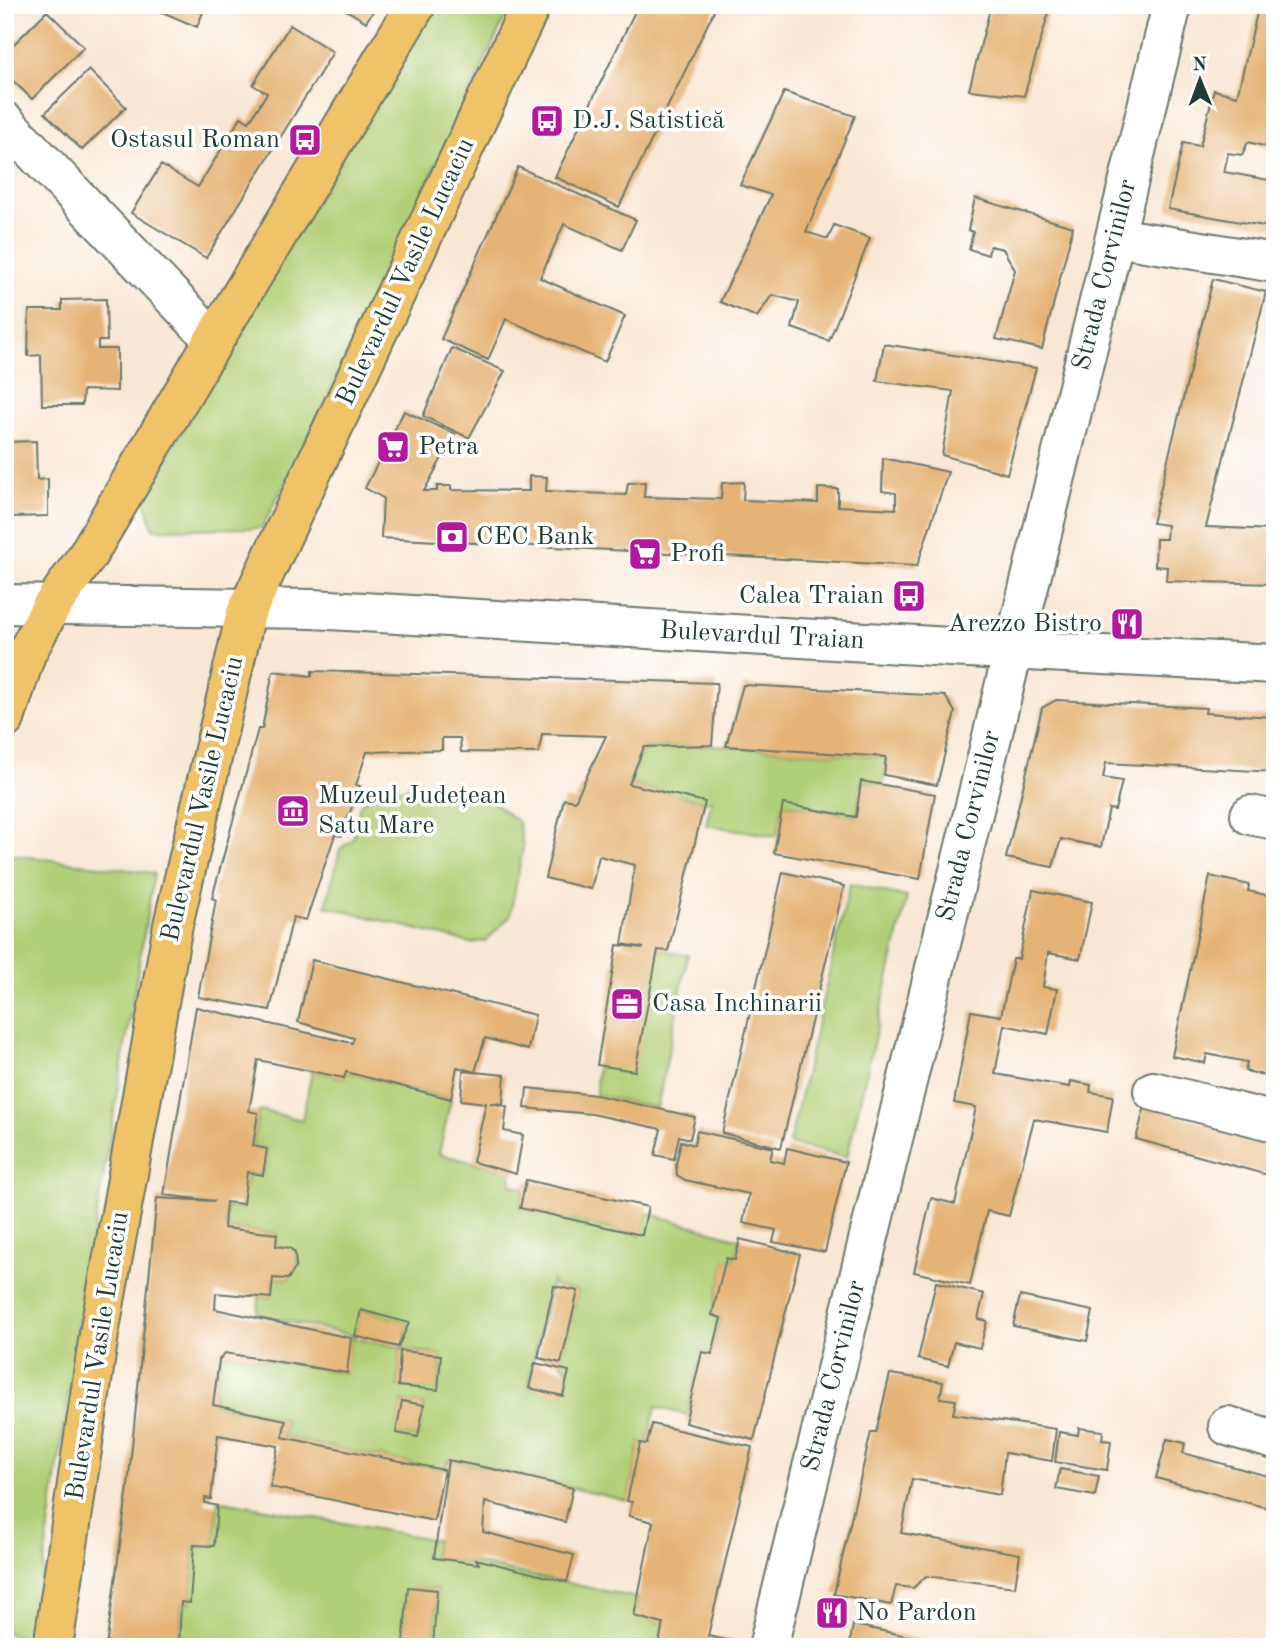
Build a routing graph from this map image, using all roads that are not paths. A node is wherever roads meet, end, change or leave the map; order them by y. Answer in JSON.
{"nodes":[{"id":1,"x":416,"y":5,"type":"edge"},
{"id":2,"x":531,"y":5,"type":"edge"},
{"id":3,"x":1172,"y":5,"type":"edge"},
{"id":4,"x":5,"y":122,"type":"edge"},
{"id":5,"x":1115,"y":237,"type":"junction"},
{"id":6,"x":1275,"y":263,"type":"edge"},
{"id":7,"x":214,"y":340,"type":"junction"},
{"id":8,"x":5,"y":604,"type":"edge"},
{"id":9,"x":51,"y":607,"type":"junction"},
{"id":10,"x":249,"y":607,"type":"junction"},
{"id":11,"x":1012,"y":651,"type":"junction"},
{"id":12,"x":1275,"y":664,"type":"edge"},
{"id":13,"x":5,"y":719,"type":"edge"},
{"id":14,"x":1153,"y":1091,"type":"dead end"},
{"id":15,"x":1275,"y":1122,"type":"edge"},
{"id":16,"x":1228,"y":1426,"type":"dead end"},
{"id":17,"x":1275,"y":1440,"type":"edge"},
{"id":18,"x":52,"y":1647,"type":"edge"},
{"id":19,"x":768,"y":1647,"type":"edge"}],
"edges":[{"from":1,"to":7,"type":"main road"},
{"from":2,"to":10,"type":"main road","name":"Bulevardul Vasile Lucaciu"},
{"from":3,"to":5,"type":"street","name":"Strada Corvinilor"},
{"from":4,"to":7,"type":"street"},
{"from":5,"to":6,"type":"street"},
{"from":5,"to":11,"type":"street","name":"Strada Corvinilor"},
{"from":7,"to":9,"type":"main road"},
{"from":8,"to":9,"type":"street","name":"Bulevardul Traian"},
{"from":9,"to":10,"type":"street","name":"Bulevardul Traian"},
{"from":9,"to":13,"type":"main road"},
{"from":10,"to":11,"type":"street","name":"Bulevardul Traian"},
{"from":10,"to":18,"type":"main road","name":"Bulevardul Vasile Lucaciu"},
{"from":11,"to":12,"type":"street","name":"Bulevardul Traian"},
{"from":11,"to":19,"type":"street","name":"Strada Corvinilor"},
{"from":14,"to":15,"type":"street"},
{"from":16,"to":17,"type":"street"}]}
